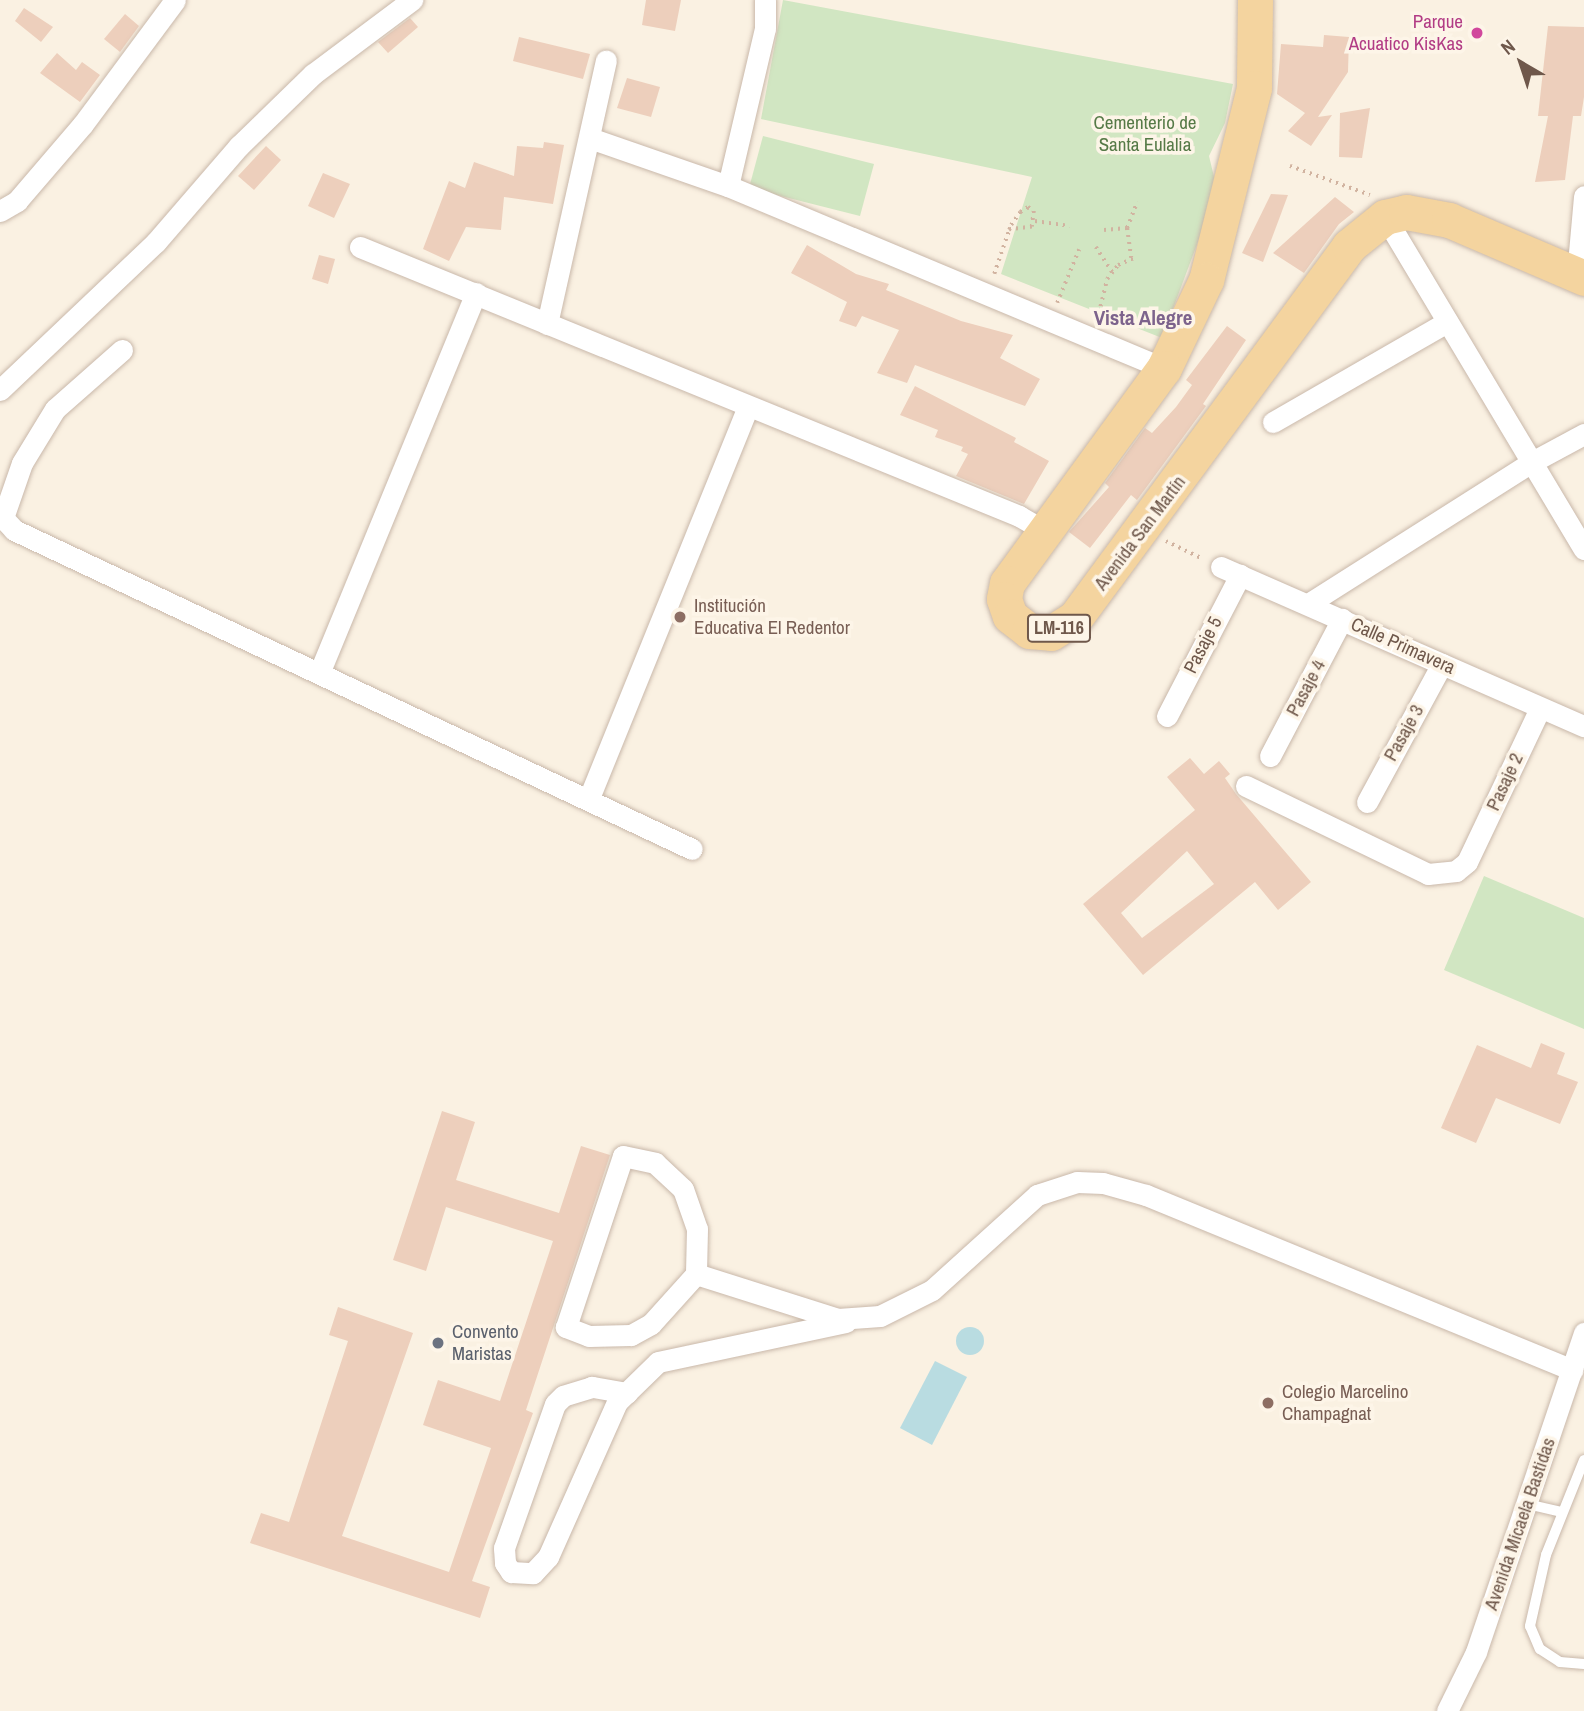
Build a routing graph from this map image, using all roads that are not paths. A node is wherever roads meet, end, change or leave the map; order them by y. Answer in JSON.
{"nodes":[{"id":1,"x":175,"y":0,"type":"edge"},
{"id":2,"x":412,"y":0,"type":"edge"},
{"id":3,"x":765,"y":0,"type":"edge"},
{"id":4,"x":1255,"y":0,"type":"edge"},
{"id":5,"x":607,"y":61,"type":"dead end"},
{"id":6,"x":590,"y":138,"type":"junction"},
{"id":7,"x":728,"y":186,"type":"junction"},
{"id":8,"x":1584,"y":196,"type":"edge"},
{"id":9,"x":0,"y":211,"type":"edge"},
{"id":10,"x":1395,"y":214,"type":"junction"},
{"id":11,"x":360,"y":247,"type":"dead end"},
{"id":12,"x":1581,"y":277,"type":"edge"},
{"id":13,"x":476,"y":293,"type":"junction"},
{"id":14,"x":1447,"y":322,"type":"junction"},
{"id":15,"x":547,"y":324,"type":"junction"},
{"id":16,"x":122,"y":350,"type":"dead end"},
{"id":17,"x":1164,"y":368,"type":"junction"},
{"id":18,"x":0,"y":390,"type":"edge"},
{"id":19,"x":747,"y":408,"type":"junction"},
{"id":20,"x":1273,"y":422,"type":"dead end"},
{"id":21,"x":1584,"y":434,"type":"edge"},
{"id":22,"x":1532,"y":462,"type":"junction"},
{"id":23,"x":1043,"y":530,"type":"junction"},
{"id":24,"x":1584,"y":549,"type":"edge"},
{"id":25,"x":1231,"y":571,"type":"joint"},
{"id":26,"x":1308,"y":604,"type":"junction"},
{"id":27,"x":1342,"y":620,"type":"junction"},
{"id":28,"x":1442,"y":664,"type":"junction"},
{"id":29,"x":320,"y":671,"type":"junction"},
{"id":30,"x":1540,"y":708,"type":"junction"},
{"id":31,"x":1167,"y":716,"type":"dead end"},
{"id":32,"x":1584,"y":726,"type":"edge"},
{"id":33,"x":1270,"y":756,"type":"dead end"},
{"id":34,"x":1246,"y":786,"type":"dead end"},
{"id":35,"x":589,"y":798,"type":"junction"},
{"id":36,"x":1367,"y":802,"type":"dead end"},
{"id":37,"x":692,"y":849,"type":"dead end"},
{"id":38,"x":696,"y":1274,"type":"junction"},
{"id":39,"x":855,"y":1320,"type":"junction"},
{"id":40,"x":1584,"y":1333,"type":"edge"},
{"id":41,"x":1572,"y":1370,"type":"junction"},
{"id":42,"x":627,"y":1393,"type":"junction"},
{"id":43,"x":1584,"y":1460,"type":"edge"},
{"id":44,"x":1527,"y":1504,"type":"junction"},
{"id":45,"x":1561,"y":1512,"type":"junction"},
{"id":46,"x":1584,"y":1664,"type":"edge"},
{"id":47,"x":1447,"y":1711,"type":"edge"}],
"edges":[{"from":1,"to":9,"type":"street"},
{"from":2,"to":18,"type":"street"},
{"from":3,"to":7,"type":"street"},
{"from":4,"to":17,"type":"main road","name":"Avenida San Martín","number":"LM-116"},
{"from":5,"to":6,"type":"street"},
{"from":6,"to":7,"type":"street"},
{"from":6,"to":15,"type":"street"},
{"from":7,"to":17,"type":"street"},
{"from":8,"to":12,"type":"street"},
{"from":10,"to":12,"type":"main road"},
{"from":10,"to":14,"type":"street"},
{"from":10,"to":23,"type":"main road","name":"Avenida San Martín","number":"LM-116"},
{"from":11,"to":13,"type":"street"},
{"from":13,"to":15,"type":"street"},
{"from":13,"to":29,"type":"street"},
{"from":14,"to":20,"type":"street"},
{"from":14,"to":22,"type":"street"},
{"from":15,"to":19,"type":"street"},
{"from":16,"to":29,"type":"street"},
{"from":17,"to":23,"type":"main road","name":"Avenida San Martín","number":"LM-116"},
{"from":19,"to":23,"type":"street"},
{"from":19,"to":35,"type":"street"},
{"from":21,"to":22,"type":"street"},
{"from":22,"to":24,"type":"street"},
{"from":22,"to":26,"type":"street"},
{"from":25,"to":26,"type":"street","name":"Calle Primavera"},
{"from":25,"to":31,"type":"street","name":"Pasaje 5"},
{"from":26,"to":27,"type":"street","name":"Calle Primavera"},
{"from":27,"to":28,"type":"street","name":"Calle Primavera"},
{"from":27,"to":33,"type":"street","name":"Pasaje 4"},
{"from":28,"to":30,"type":"street","name":"Calle Primavera"},
{"from":28,"to":36,"type":"street","name":"Pasaje 3"},
{"from":29,"to":35,"type":"street"},
{"from":30,"to":32,"type":"street","name":"Calle Primavera"},
{"from":30,"to":34,"type":"street","name":"Pasaje 2"},
{"from":35,"to":37,"type":"street"},
{"from":38,"to":38,"type":"street"},
{"from":38,"to":39,"type":"street"},
{"from":39,"to":41,"type":"street"},
{"from":39,"to":42,"type":"street"},
{"from":40,"to":41,"type":"street","name":"Avenida Micaela Bastidas"},
{"from":41,"to":44,"type":"street","name":"Avenida Micaela Bastidas"},
{"from":42,"to":42,"type":"street"},
{"from":43,"to":45,"type":"lane"},
{"from":44,"to":45,"type":"lane"},
{"from":44,"to":47,"type":"street","name":"Avenida Micaela Bastidas"},
{"from":45,"to":46,"type":"lane"}]}
